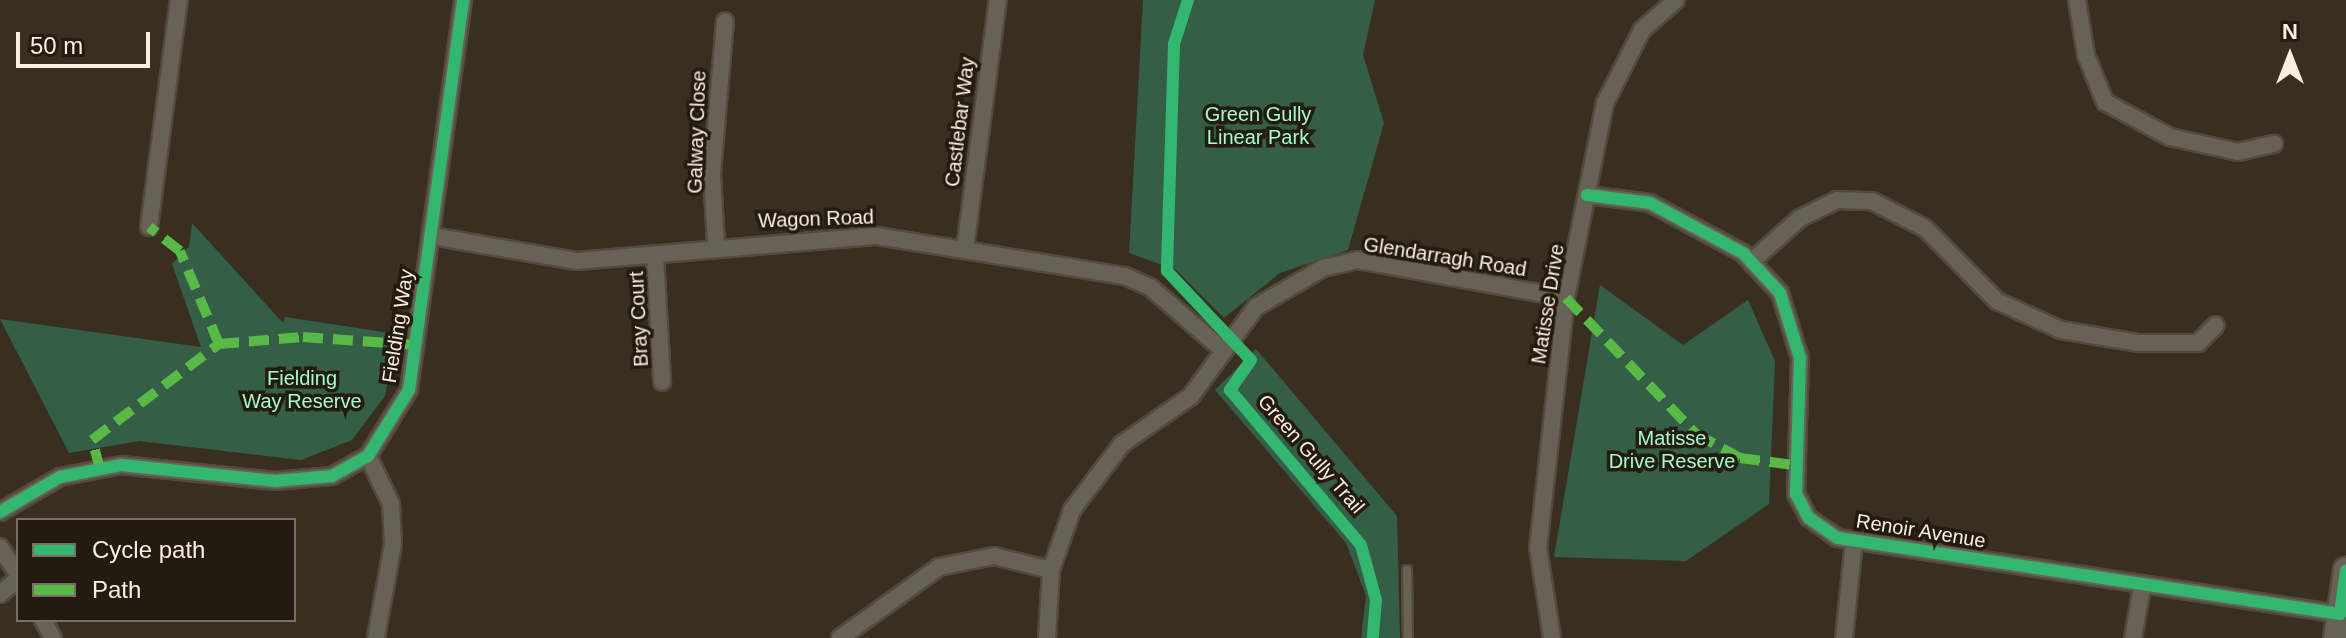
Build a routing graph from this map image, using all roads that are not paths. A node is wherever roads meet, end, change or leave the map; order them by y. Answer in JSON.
{"nodes":[{"id":1,"x":179,"y":0,"type":"edge"},
{"id":2,"x":463,"y":0,"type":"edge"},
{"id":3,"x":998,"y":0,"type":"edge"},
{"id":4,"x":1676,"y":0,"type":"edge"},
{"id":5,"x":2077,"y":0,"type":"edge"},
{"id":6,"x":725,"y":22,"type":"dead end"},
{"id":7,"x":2274,"y":144,"type":"dead end"},
{"id":8,"x":1587,"y":195,"type":"junction"},
{"id":9,"x":149,"y":227,"type":"dead end"},
{"id":10,"x":432,"y":236,"type":"junction"},
{"id":11,"x":716,"y":245,"type":"junction"},
{"id":12,"x":965,"y":249,"type":"junction"},
{"id":13,"x":655,"y":255,"type":"junction"},
{"id":14,"x":1751,"y":262,"type":"junction"},
{"id":15,"x":1566,"y":298,"type":"junction"},
{"id":16,"x":2216,"y":325,"type":"dead end"},
{"id":17,"x":1224,"y":351,"type":"junction"},
{"id":18,"x":662,"y":382,"type":"dead end"},
{"id":19,"x":368,"y":456,"type":"junction"},
{"id":20,"x":0,"y":512,"type":"edge"},
{"id":21,"x":1854,"y":542,"type":"junction"},
{"id":22,"x":0,"y":547,"type":"edge"},
{"id":23,"x":1051,"y":570,"type":"junction"},
{"id":24,"x":1407,"y":570,"type":"dead end"},
{"id":25,"x":2346,"y":570,"type":"edge"},
{"id":26,"x":16,"y":574,"type":"edge"},
{"id":27,"x":16,"y":579,"type":"edge"},
{"id":28,"x":2142,"y":587,"type":"junction"},
{"id":29,"x":0,"y":594,"type":"edge"},
{"id":30,"x":2338,"y":626,"type":"edge"},
{"id":31,"x":376,"y":638,"type":"edge"},
{"id":32,"x":840,"y":638,"type":"edge"},
{"id":33,"x":1047,"y":638,"type":"edge"},
{"id":34,"x":1408,"y":638,"type":"edge"},
{"id":35,"x":1552,"y":638,"type":"edge"},
{"id":36,"x":1844,"y":638,"type":"edge"},
{"id":37,"x":2133,"y":638,"type":"edge"}],
"edges":[{"from":1,"to":9,"type":"street"},
{"from":2,"to":10,"type":"street","name":"Fielding Way"},
{"from":3,"to":12,"type":"street","name":"Castlebar Way"},
{"from":4,"to":8,"type":"street","name":"Matisse Drive"},
{"from":5,"to":7,"type":"street"},
{"from":6,"to":11,"type":"street","name":"Galway Close"},
{"from":8,"to":14,"type":"street","name":"Renoir Avenue"},
{"from":8,"to":15,"type":"street","name":"Matisse Drive"},
{"from":10,"to":13,"type":"street","name":"Wagon Road"},
{"from":10,"to":19,"type":"street","name":"Fielding Way"},
{"from":11,"to":12,"type":"street","name":"Wagon Road"},
{"from":11,"to":13,"type":"street","name":"Wagon Road"},
{"from":12,"to":17,"type":"street","name":"Wagon Road"},
{"from":13,"to":18,"type":"street","name":"Bray Court"},
{"from":14,"to":16,"type":"street"},
{"from":14,"to":21,"type":"street","name":"Renoir Avenue"},
{"from":15,"to":17,"type":"street","name":"Glendarragh Road"},
{"from":15,"to":35,"type":"street","name":"Matisse Drive"},
{"from":17,"to":23,"type":"street","name":"Glendarragh Road"},
{"from":19,"to":20,"type":"street","name":"Fielding Way"},
{"from":19,"to":31,"type":"street"},
{"from":21,"to":28,"type":"street","name":"Renoir Avenue"},
{"from":21,"to":36,"type":"street"},
{"from":22,"to":26,"type":"street"},
{"from":23,"to":32,"type":"street"},
{"from":23,"to":33,"type":"street","name":"Glendarragh Road"},
{"from":24,"to":34,"type":"lane"},
{"from":25,"to":30,"type":"main road"},
{"from":27,"to":29,"type":"street"},
{"from":28,"to":30,"type":"street","name":"Renoir Avenue"},
{"from":28,"to":37,"type":"street"}]}
